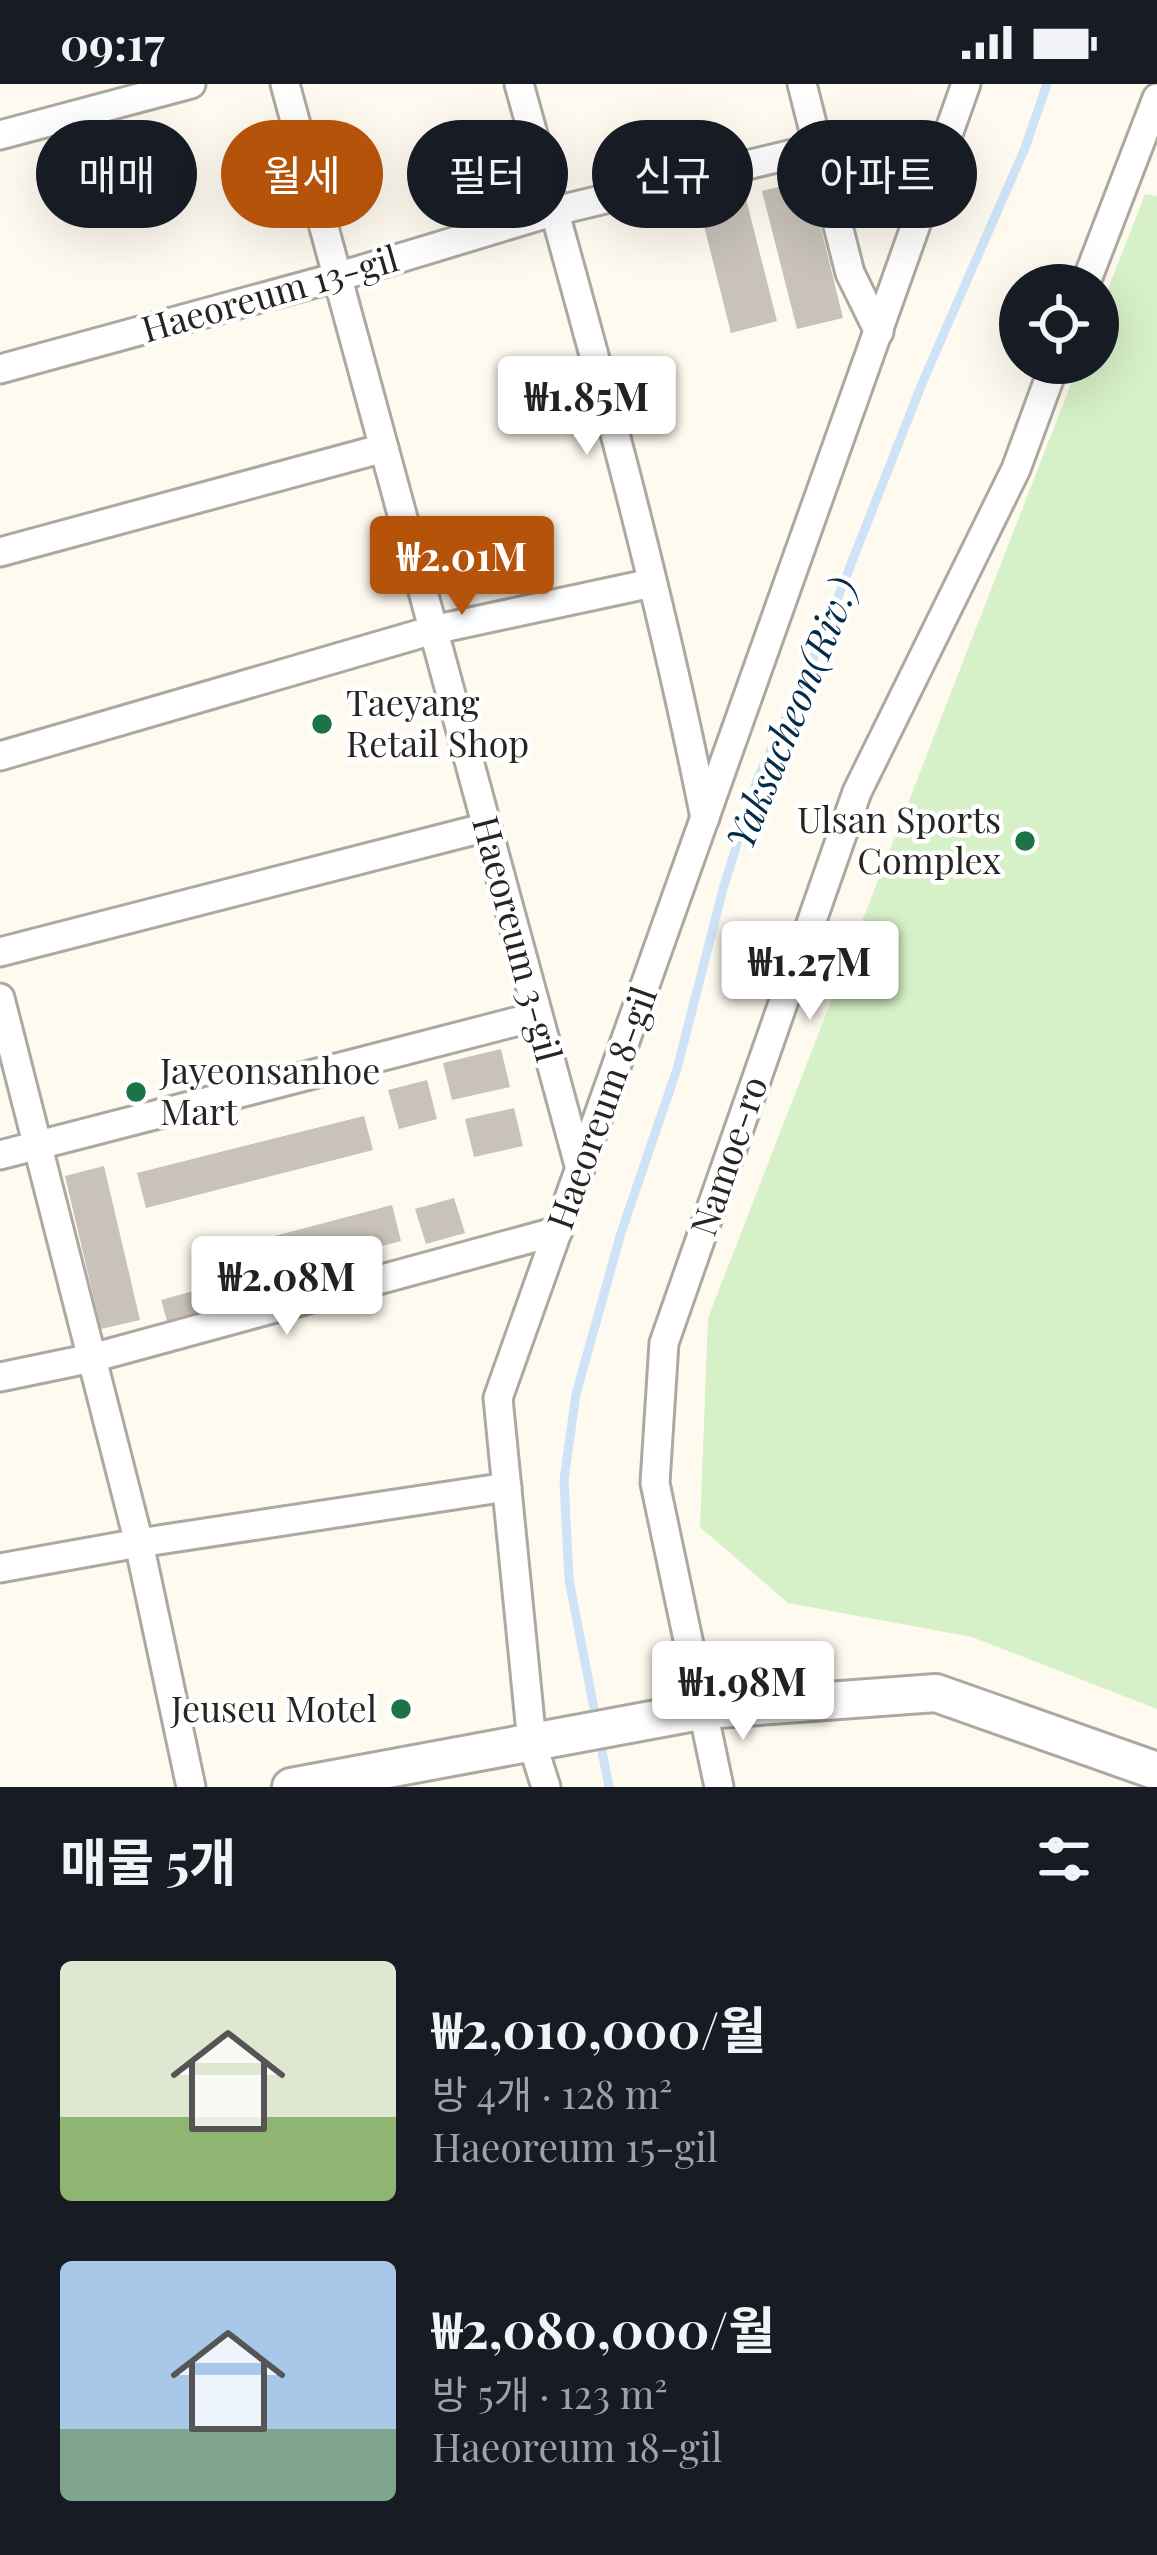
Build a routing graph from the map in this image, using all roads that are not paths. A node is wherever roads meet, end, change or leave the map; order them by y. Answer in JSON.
{"nodes":[{"id":1,"x":191,"y":84,"type":"edge"},
{"id":2,"x":285,"y":84,"type":"edge"},
{"id":3,"x":519,"y":84,"type":"edge"},
{"id":4,"x":802,"y":84,"type":"edge"},
{"id":5,"x":966,"y":84,"type":"edge"},
{"id":6,"x":1157,"y":98,"type":"edge"},
{"id":7,"x":529,"y":120,"type":"edge"},
{"id":8,"x":811,"y":120,"type":"edge"},
{"id":9,"x":0,"y":135,"type":"edge"},
{"id":10,"x":777,"y":158,"type":"edge"},
{"id":11,"x":568,"y":208,"type":"edge"},
{"id":12,"x":499,"y":228,"type":"edge"},
{"id":13,"x":559,"y":228,"type":"edge"},
{"id":14,"x":838,"y":228,"type":"edge"},
{"id":15,"x":1093,"y":264,"type":"edge"},
{"id":16,"x":337,"y":277,"type":"junction"},
{"id":17,"x":879,"y":332,"type":"junction"},
{"id":18,"x":0,"y":369,"type":"edge"},
{"id":19,"x":1046,"y":384,"type":"edge"},
{"id":20,"x":384,"y":448,"type":"junction"},
{"id":21,"x":0,"y":552,"type":"edge"},
{"id":22,"x":652,"y":583,"type":"junction"},
{"id":23,"x":433,"y":630,"type":"junction"},
{"id":24,"x":0,"y":756,"type":"edge"},
{"id":25,"x":705,"y":820,"type":"junction"},
{"id":26,"x":487,"y":827,"type":"junction"},
{"id":27,"x":0,"y":952,"type":"edge"},
{"id":28,"x":0,"y":998,"type":"edge"},
{"id":29,"x":538,"y":1016,"type":"junction"},
{"id":30,"x":38,"y":1146,"type":"junction"},
{"id":31,"x":0,"y":1155,"type":"edge"},
{"id":32,"x":580,"y":1169,"type":"junction"},
{"id":33,"x":558,"y":1231,"type":"junction"},
{"id":34,"x":92,"y":1358,"type":"junction"},
{"id":35,"x":0,"y":1378,"type":"edge"},
{"id":36,"x":507,"y":1487,"type":"junction"},
{"id":37,"x":139,"y":1543,"type":"junction"},
{"id":38,"x":0,"y":1568,"type":"edge"},
{"id":39,"x":706,"y":1710,"type":"junction"},
{"id":40,"x":532,"y":1742,"type":"junction"},
{"id":41,"x":1157,"y":1771,"type":"edge"},
{"id":42,"x":191,"y":1787,"type":"edge"},
{"id":43,"x":291,"y":1787,"type":"edge"},
{"id":44,"x":546,"y":1787,"type":"edge"},
{"id":45,"x":718,"y":1787,"type":"edge"}],
"edges":[{"from":1,"to":9,"type":"street"},
{"from":2,"to":16,"type":"street","name":"Haeoreum 3-gil"},
{"from":3,"to":7,"type":"street"},
{"from":4,"to":8,"type":"street"},
{"from":5,"to":17,"type":"street","name":"Haeoreum 8-gil"},
{"from":6,"to":15,"type":"street"},
{"from":10,"to":11,"type":"street","name":"Haeoreum 13-gil"},
{"from":12,"to":16,"type":"street","name":"Haeoreum 13-gil"},
{"from":13,"to":22,"type":"street"},
{"from":14,"to":17,"type":"street"},
{"from":16,"to":18,"type":"street","name":"Haeoreum 13-gil"},
{"from":16,"to":20,"type":"street","name":"Haeoreum 3-gil"},
{"from":17,"to":25,"type":"street","name":"Haeoreum 8-gil"},
{"from":19,"to":39,"type":"street","name":"Namoe-ro"},
{"from":20,"to":21,"type":"street"},
{"from":20,"to":23,"type":"street","name":"Haeoreum 3-gil"},
{"from":22,"to":23,"type":"street"},
{"from":22,"to":25,"type":"street"},
{"from":23,"to":24,"type":"street"},
{"from":23,"to":26,"type":"street","name":"Haeoreum 3-gil"},
{"from":25,"to":32,"type":"street","name":"Haeoreum 8-gil"},
{"from":26,"to":27,"type":"street"},
{"from":26,"to":29,"type":"street","name":"Haeoreum 3-gil"},
{"from":28,"to":30,"type":"street"},
{"from":29,"to":30,"type":"street"},
{"from":29,"to":32,"type":"street","name":"Haeoreum 3-gil"},
{"from":30,"to":31,"type":"street"},
{"from":30,"to":34,"type":"street"},
{"from":32,"to":33,"type":"street","name":"Haeoreum 8-gil"},
{"from":33,"to":34,"type":"street"},
{"from":33,"to":36,"type":"street","name":"Haeoreum 8-gil"},
{"from":34,"to":35,"type":"street"},
{"from":34,"to":37,"type":"street"},
{"from":36,"to":37,"type":"street"},
{"from":36,"to":40,"type":"street","name":"Haeoreum 8-gil"},
{"from":37,"to":38,"type":"street"},
{"from":37,"to":42,"type":"street"},
{"from":39,"to":40,"type":"main road"},
{"from":39,"to":41,"type":"main road"},
{"from":39,"to":45,"type":"street","name":"Namoe-ro"},
{"from":40,"to":43,"type":"main road"},
{"from":40,"to":44,"type":"street","name":"Haeoreum 8-gil"}]}
